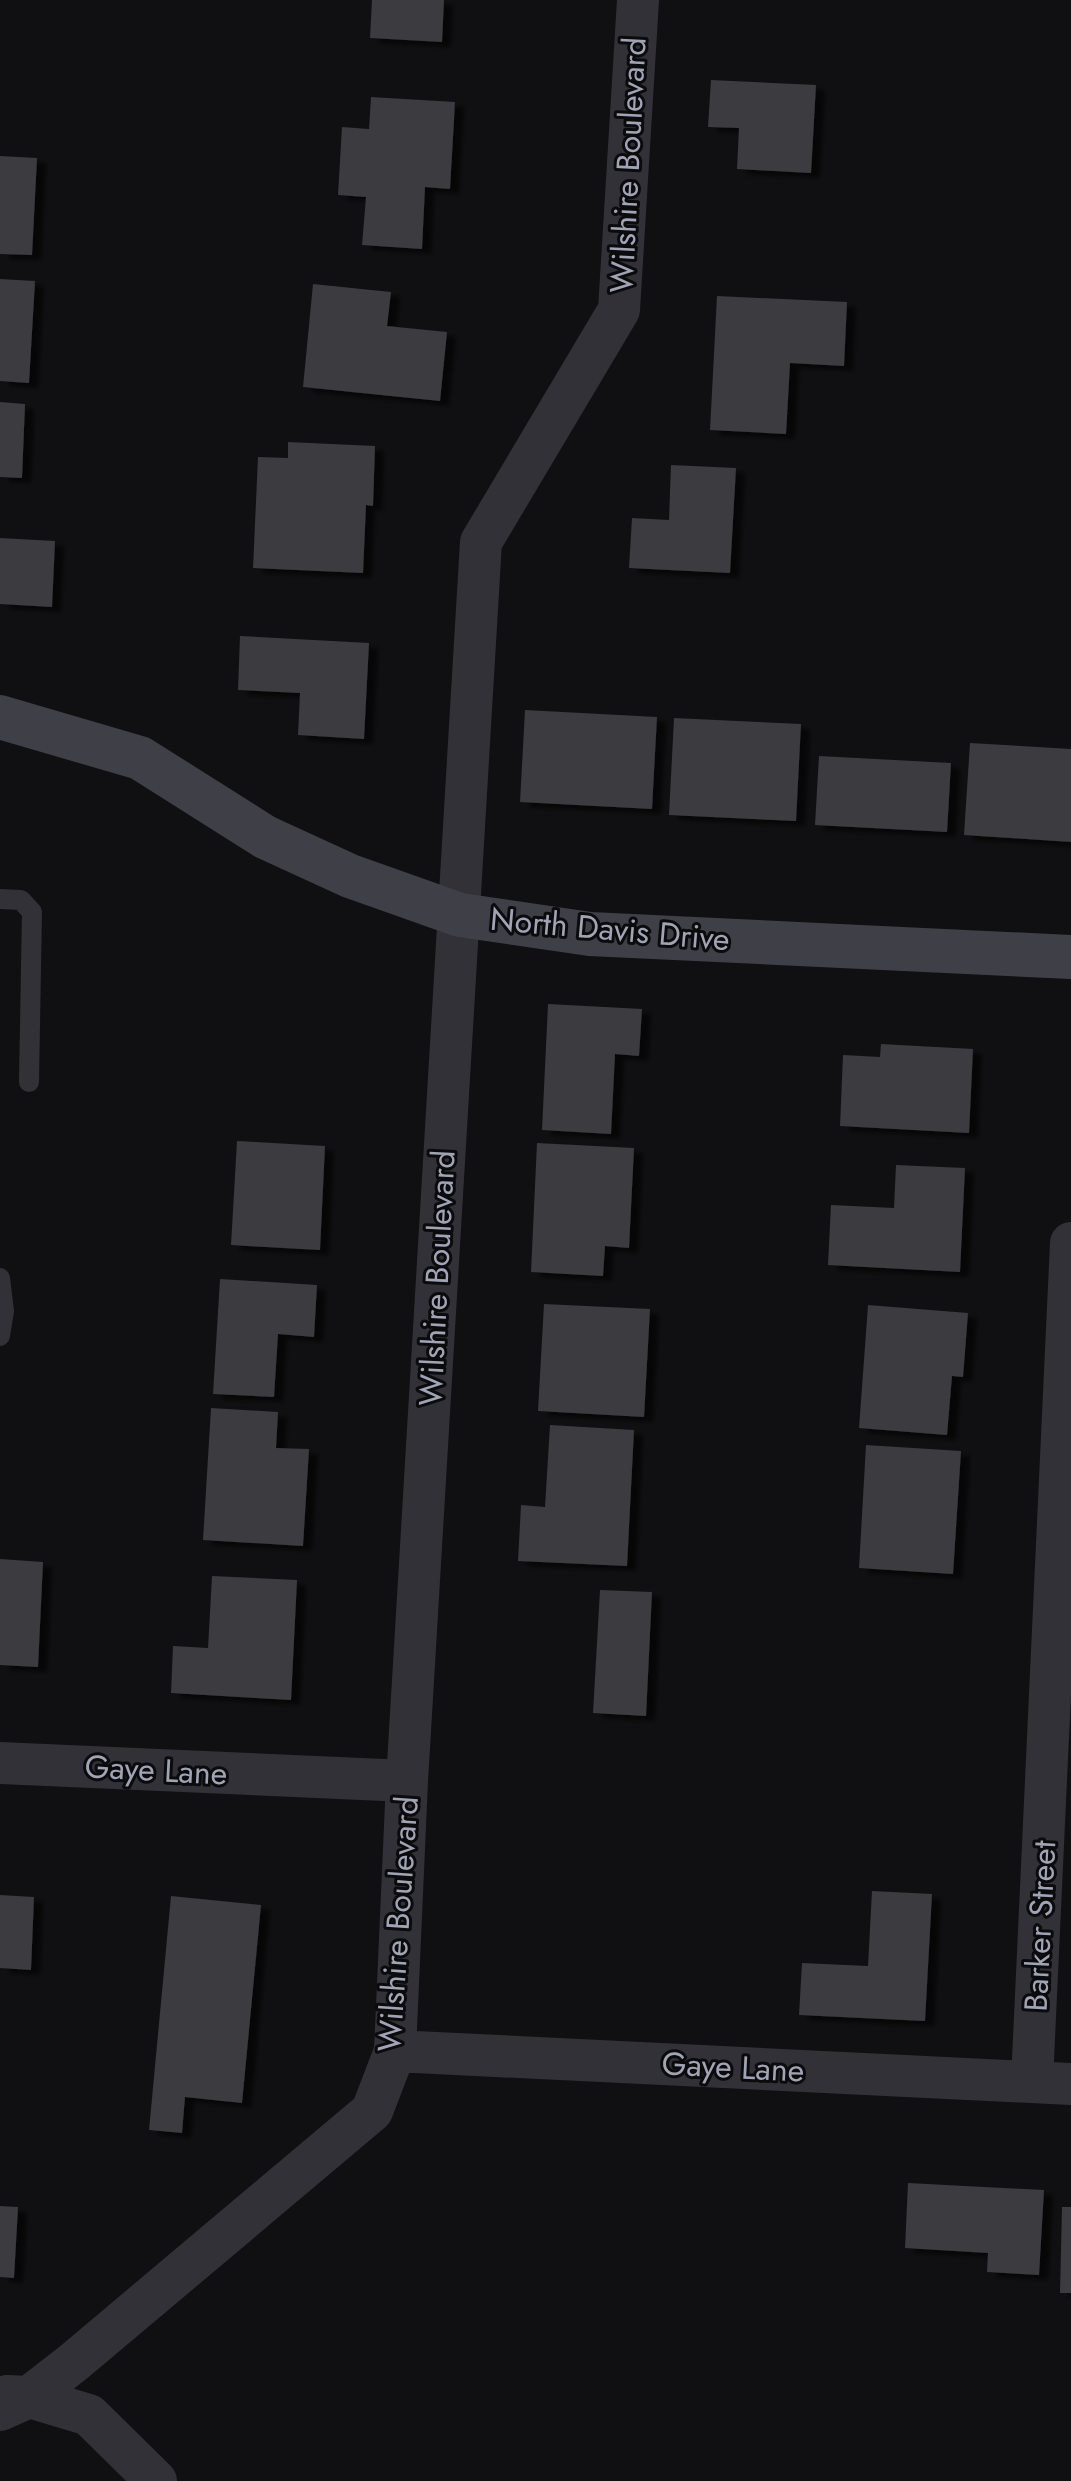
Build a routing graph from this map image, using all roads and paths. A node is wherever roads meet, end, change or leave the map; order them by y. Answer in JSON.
{"nodes":[{"id":1,"x":638,"y":0,"type":"edge"},
{"id":2,"x":0,"y":717,"type":"edge"},
{"id":3,"x":0,"y":899,"type":"edge"},
{"id":4,"x":460,"y":915,"type":"junction"},
{"id":5,"x":1071,"y":957,"type":"edge"},
{"id":6,"x":29,"y":1082,"type":"dead end"},
{"id":7,"x":1071,"y":1243,"type":"edge"},
{"id":8,"x":0,"y":1278,"type":"edge"},
{"id":9,"x":0,"y":1336,"type":"edge"},
{"id":10,"x":0,"y":1763,"type":"edge"},
{"id":11,"x":407,"y":1781,"type":"junction"},
{"id":12,"x":395,"y":2051,"type":"junction"},
{"id":13,"x":1052,"y":2083,"type":"edge"},
{"id":14,"x":10,"y":2401,"type":"edge"},
{"id":15,"x":156,"y":2481,"type":"edge"}],
"edges":[{"from":1,"to":4,"type":"street","name":"Wilshire Boulevard"},
{"from":2,"to":4,"type":"street","name":"North Davis Drive"},
{"from":3,"to":6,"type":"lane"},
{"from":4,"to":5,"type":"street","name":"North Davis Drive"},
{"from":4,"to":11,"type":"street","name":"Wilshire Boulevard"},
{"from":7,"to":13,"type":"street","name":"Barker Street"},
{"from":8,"to":9,"type":"lane"},
{"from":10,"to":11,"type":"street","name":"Gaye Lane"},
{"from":11,"to":12,"type":"street","name":"Wilshire Boulevard"},
{"from":12,"to":13,"type":"street","name":"Gaye Lane"},
{"from":12,"to":14,"type":"street","name":"Wilshire Boulevard"},
{"from":14,"to":15,"type":"street"}]}
